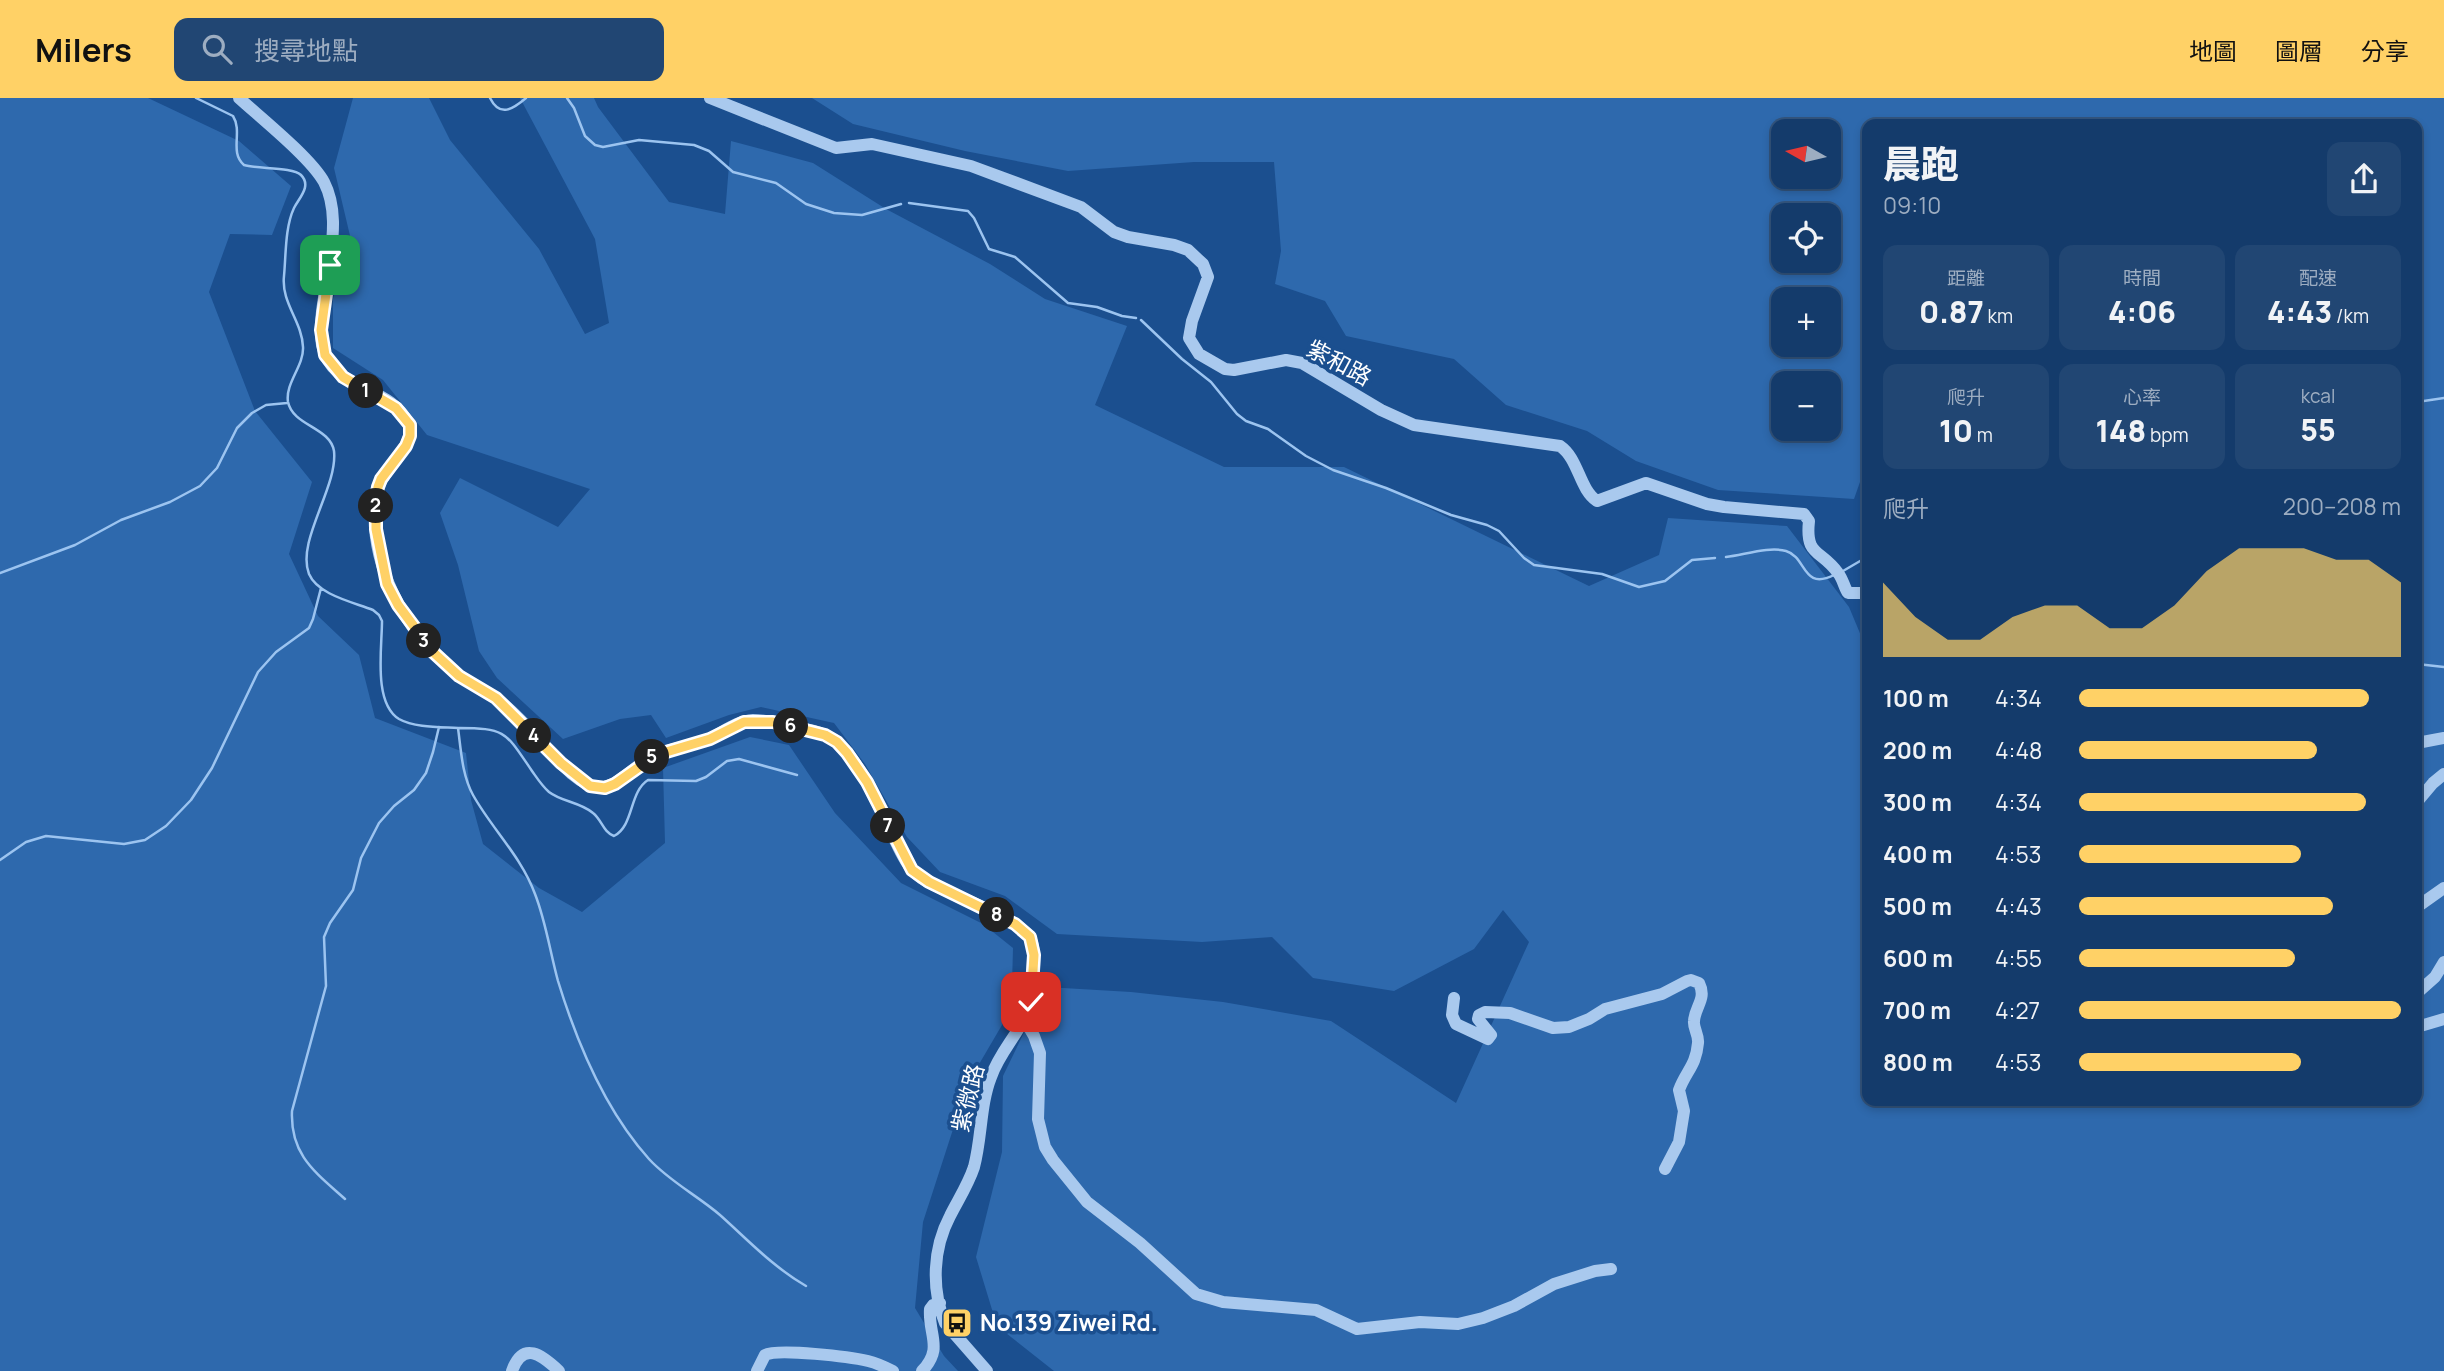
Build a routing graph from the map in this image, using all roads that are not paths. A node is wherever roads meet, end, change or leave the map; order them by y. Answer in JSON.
{"nodes":[{"id":1,"x":239,"y":98,"type":"edge"},
{"id":2,"x":710,"y":98,"type":"edge"},
{"id":3,"x":1862,"y":593,"type":"edge"},
{"id":4,"x":2444,"y":738,"type":"edge"},
{"id":5,"x":2422,"y":742,"type":"edge"},
{"id":6,"x":2444,"y":774,"type":"edge"},
{"id":7,"x":2422,"y":796,"type":"edge"},
{"id":8,"x":2444,"y":888,"type":"edge"},
{"id":9,"x":2422,"y":903,"type":"edge"},
{"id":10,"x":2444,"y":962,"type":"edge"},
{"id":11,"x":2422,"y":989,"type":"edge"},
{"id":12,"x":1454,"y":998,"type":"dead end"},
{"id":13,"x":1024,"y":1019,"type":"junction"},
{"id":14,"x":2444,"y":1019,"type":"edge"},
{"id":15,"x":2422,"y":1026,"type":"edge"},
{"id":16,"x":1665,"y":1169,"type":"dead end"},
{"id":17,"x":1611,"y":1269,"type":"dead end"},
{"id":18,"x":940,"y":1303,"type":"junction"},
{"id":19,"x":512,"y":1371,"type":"edge"},
{"id":20,"x":559,"y":1371,"type":"edge"},
{"id":21,"x":757,"y":1371,"type":"edge"},
{"id":22,"x":893,"y":1371,"type":"edge"},
{"id":23,"x":922,"y":1371,"type":"edge"},
{"id":24,"x":987,"y":1371,"type":"edge"}],
"edges":[{"from":1,"to":13,"type":"street","name":"紫微路"},
{"from":2,"to":3,"type":"street","name":"紫和路"},
{"from":4,"to":5,"type":"street"},
{"from":6,"to":7,"type":"street"},
{"from":8,"to":9,"type":"street"},
{"from":10,"to":11,"type":"street"},
{"from":12,"to":16,"type":"street"},
{"from":13,"to":17,"type":"street"},
{"from":13,"to":18,"type":"street","name":"紫微路"},
{"from":14,"to":15,"type":"street"},
{"from":18,"to":23,"type":"street"},
{"from":18,"to":24,"type":"street","name":"紫微路"},
{"from":19,"to":20,"type":"street"},
{"from":21,"to":22,"type":"street"}]}
